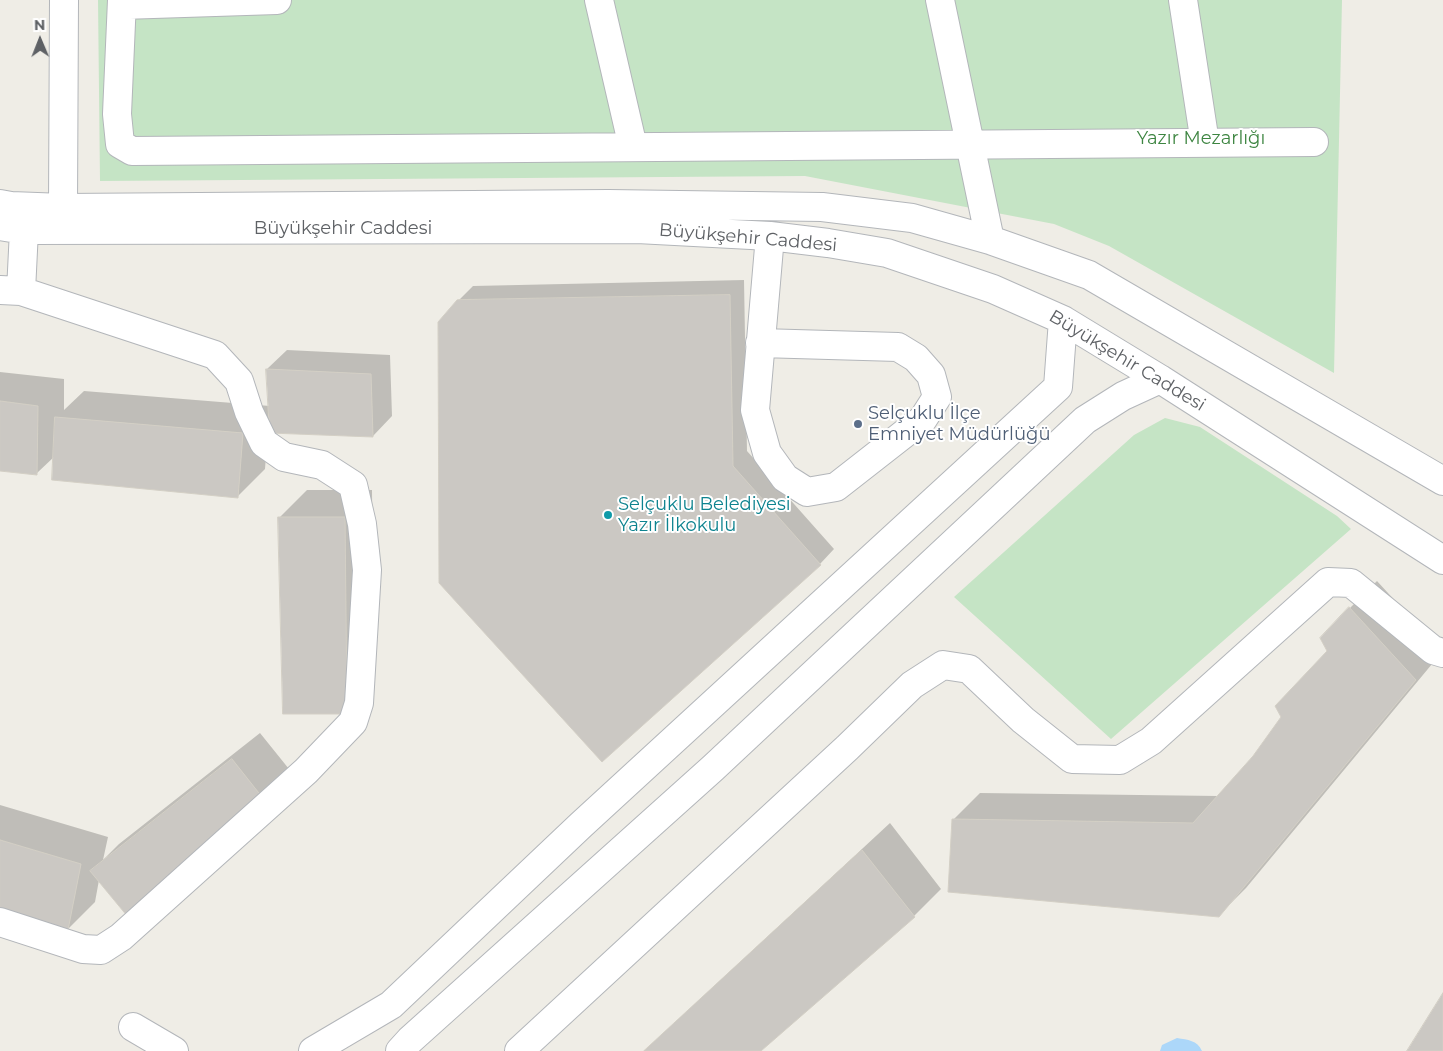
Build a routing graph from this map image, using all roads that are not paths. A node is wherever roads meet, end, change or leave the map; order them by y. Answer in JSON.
{"nodes":[{"id":1,"x":64,"y":0,"type":"edge"},
{"id":2,"x":277,"y":0,"type":"edge"},
{"id":3,"x":598,"y":0,"type":"edge"},
{"id":4,"x":940,"y":0,"type":"edge"},
{"id":5,"x":1183,"y":0,"type":"edge"},
{"id":6,"x":122,"y":3,"type":"edge"},
{"id":7,"x":1314,"y":142,"type":"dead end"},
{"id":8,"x":1205,"y":143,"type":"junction"},
{"id":9,"x":970,"y":144,"type":"junction"},
{"id":10,"x":633,"y":147,"type":"junction"},
{"id":11,"x":0,"y":204,"type":"edge"},
{"id":12,"x":63,"y":208,"type":"junction"},
{"id":13,"x":12,"y":228,"type":"edge"},
{"id":14,"x":770,"y":236,"type":"junction"},
{"id":15,"x":990,"y":240,"type":"junction"},
{"id":16,"x":11,"y":290,"type":"edge"},
{"id":17,"x":1063,"y":320,"type":"junction"},
{"id":18,"x":760,"y":343,"type":"junction"},
{"id":19,"x":1160,"y":378,"type":"junction"},
{"id":20,"x":1058,"y":387,"type":"junction"},
{"id":21,"x":1086,"y":420,"type":"junction"},
{"id":22,"x":1443,"y":481,"type":"edge"},
{"id":23,"x":1443,"y":560,"type":"edge"},
{"id":24,"x":1443,"y":653,"type":"edge"},
{"id":25,"x":0,"y":922,"type":"edge"},
{"id":26,"x":134,"y":1027,"type":"dead end"},
{"id":27,"x":174,"y":1051,"type":"edge"},
{"id":28,"x":313,"y":1051,"type":"edge"},
{"id":29,"x":400,"y":1051,"type":"edge"},
{"id":30,"x":519,"y":1051,"type":"edge"}],
"edges":[{"from":1,"to":12,"type":"street"},
{"from":2,"to":6,"type":"street"},
{"from":3,"to":10,"type":"street"},
{"from":4,"to":9,"type":"street"},
{"from":5,"to":8,"type":"street"},
{"from":6,"to":10,"type":"street"},
{"from":7,"to":8,"type":"street"},
{"from":8,"to":9,"type":"street"},
{"from":9,"to":10,"type":"street"},
{"from":9,"to":15,"type":"street"},
{"from":11,"to":12,"type":"street","name":"Büyükşehir Caddesi"},
{"from":12,"to":15,"type":"street","name":"Büyükşehir Caddesi"},
{"from":13,"to":14,"type":"street","name":"Büyükşehir Caddesi"},
{"from":13,"to":16,"type":"street"},
{"from":14,"to":17,"type":"street","name":"Büyükşehir Caddesi"},
{"from":14,"to":18,"type":"street"},
{"from":15,"to":22,"type":"street","name":"Büyükşehir Caddesi"},
{"from":16,"to":25,"type":"street"},
{"from":17,"to":19,"type":"street","name":"Büyükşehir Caddesi"},
{"from":17,"to":20,"type":"street"},
{"from":18,"to":18,"type":"street"},
{"from":19,"to":21,"type":"street"},
{"from":19,"to":23,"type":"street","name":"Büyükşehir Caddesi"},
{"from":20,"to":21,"type":"street"},
{"from":20,"to":28,"type":"street"},
{"from":21,"to":29,"type":"street"},
{"from":24,"to":30,"type":"street"},
{"from":26,"to":27,"type":"street"}]}
